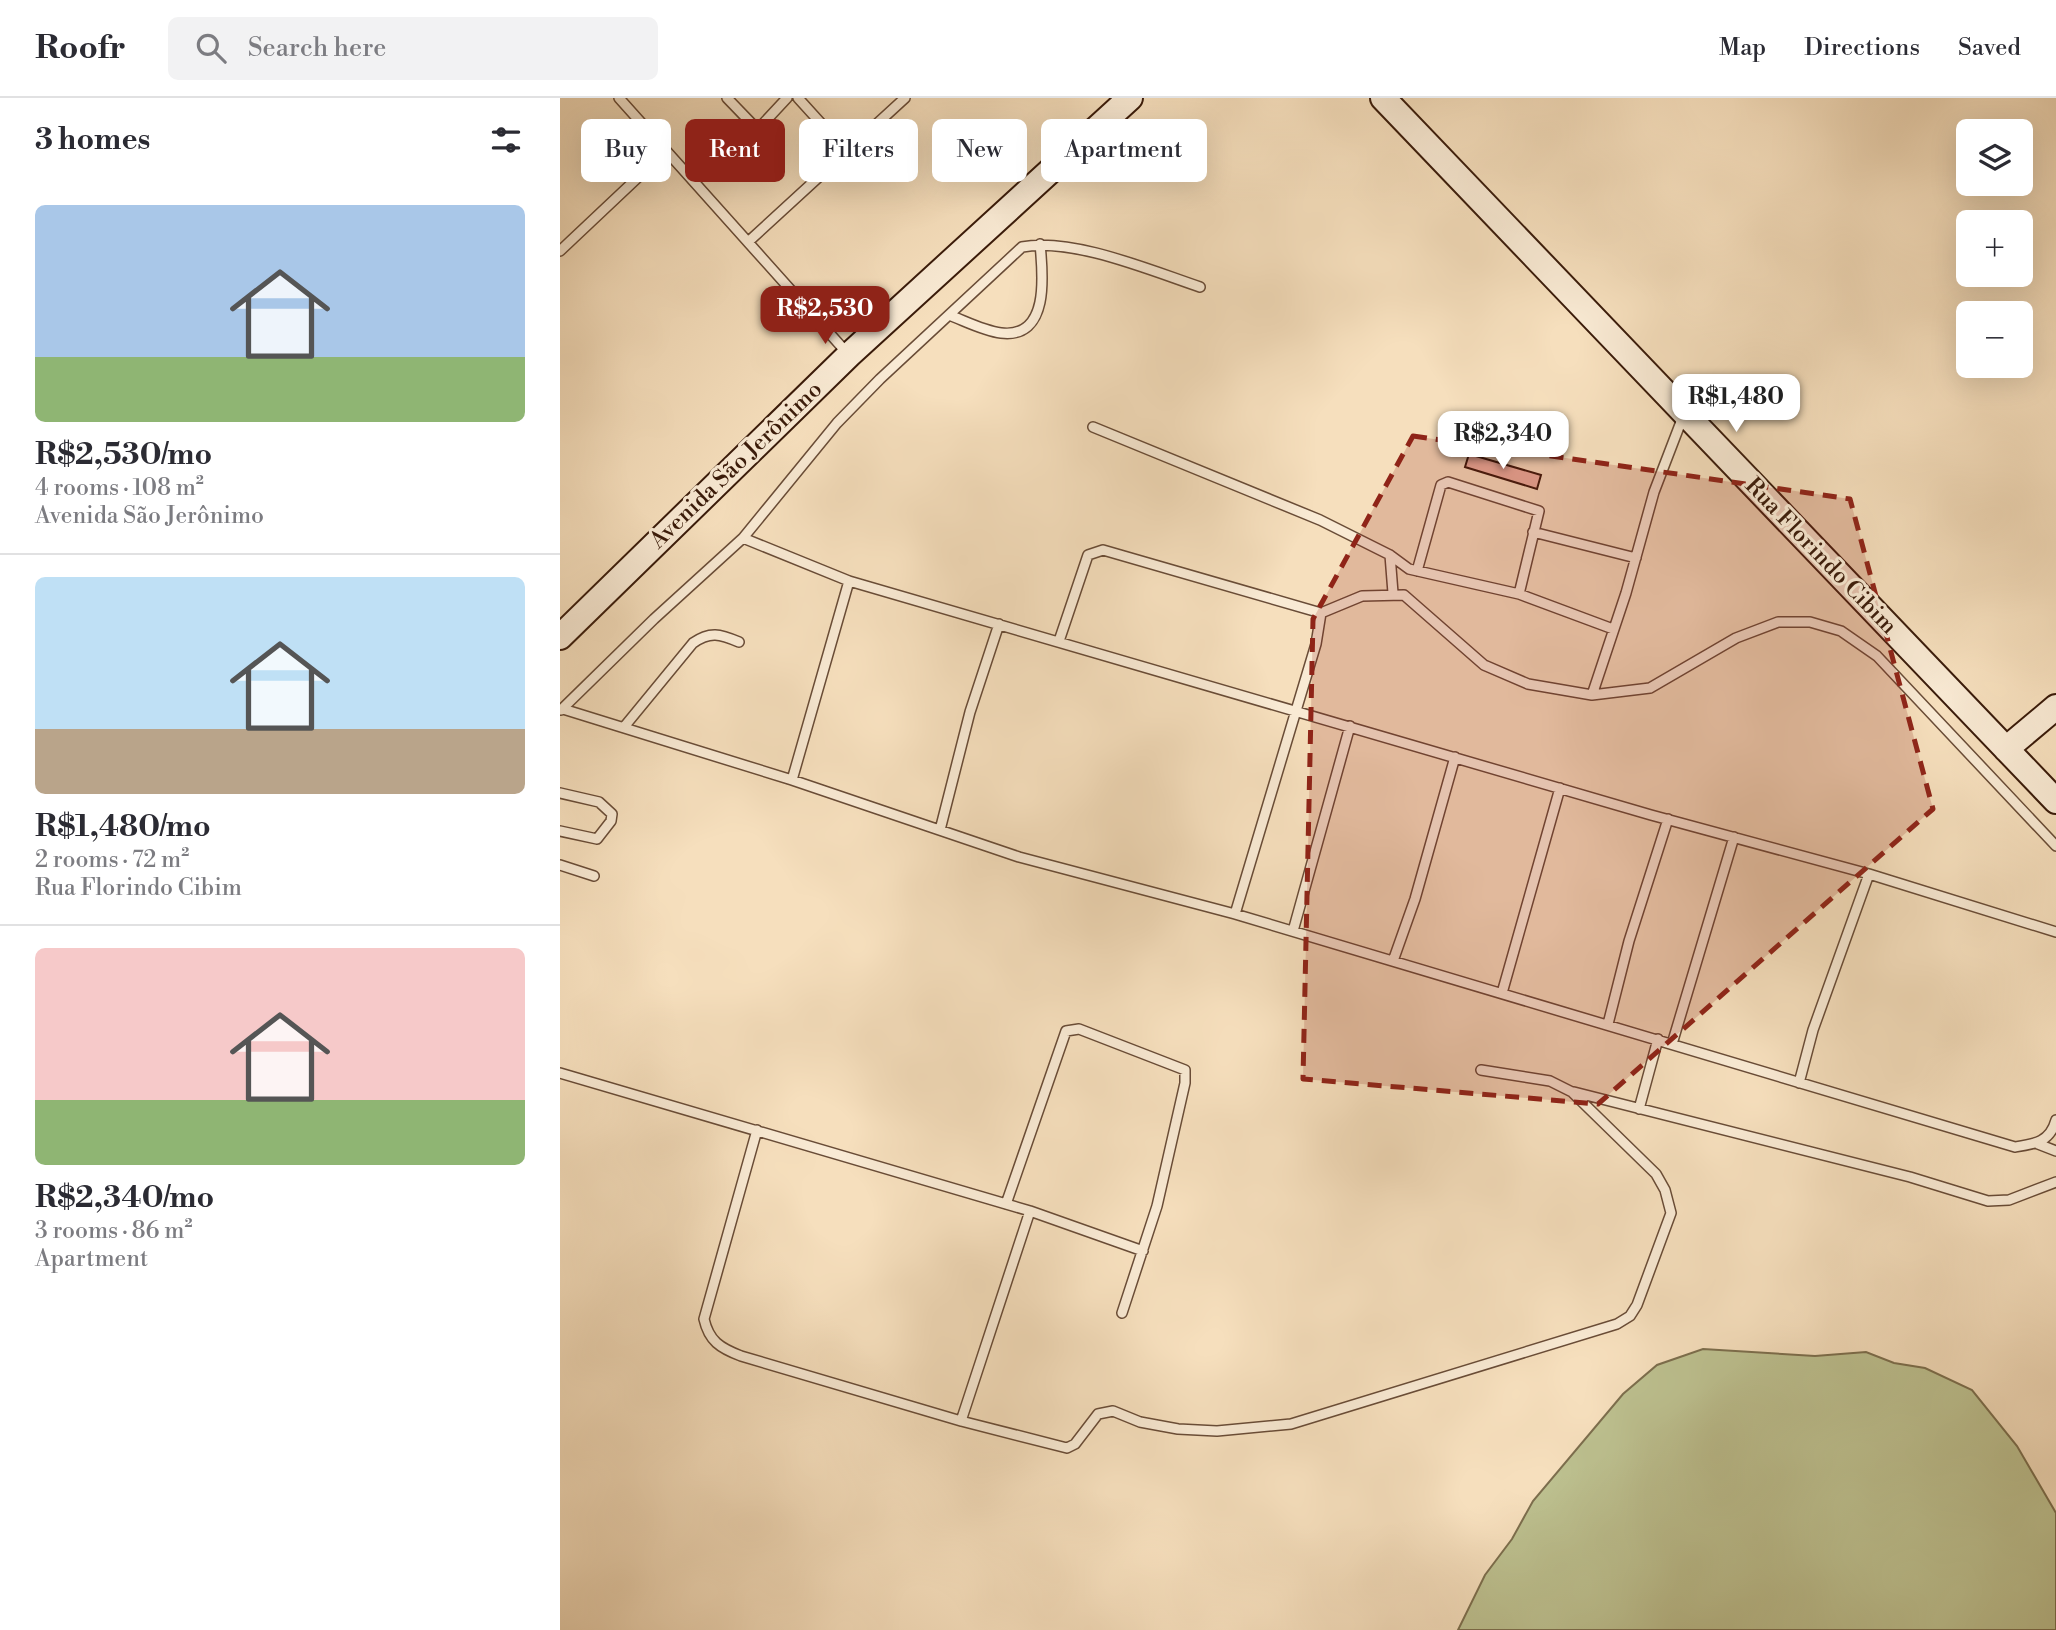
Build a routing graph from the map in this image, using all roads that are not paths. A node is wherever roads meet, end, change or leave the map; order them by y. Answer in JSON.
{"nodes":[{"id":1,"x":620,"y":98,"type":"edge"},
{"id":2,"x":727,"y":98,"type":"edge"},
{"id":3,"x":787,"y":98,"type":"edge"},
{"id":4,"x":798,"y":98,"type":"edge"},
{"id":5,"x":905,"y":98,"type":"edge"},
{"id":6,"x":1130,"y":98,"type":"edge"},
{"id":7,"x":1383,"y":98,"type":"edge"},
{"id":8,"x":639,"y":119,"type":"edge"},
{"id":9,"x":817,"y":119,"type":"edge"},
{"id":10,"x":882,"y":119,"type":"edge"},
{"id":11,"x":671,"y":156,"type":"edge"},
{"id":12,"x":632,"y":182,"type":"edge"},
{"id":13,"x":814,"y":182,"type":"edge"},
{"id":14,"x":748,"y":243,"type":"junction"},
{"id":15,"x":1040,"y":244,"type":"junction"},
{"id":16,"x":560,"y":251,"type":"edge"},
{"id":17,"x":1200,"y":287,"type":"dead end"},
{"id":18,"x":949,"y":315,"type":"junction"},
{"id":19,"x":849,"y":355,"type":"junction"},
{"id":20,"x":1684,"y":412,"type":"junction"},
{"id":21,"x":1093,"y":427,"type":"dead end"},
{"id":22,"x":1533,"y":532,"type":"junction"},
{"id":23,"x":743,"y":538,"type":"junction"},
{"id":24,"x":1390,"y":555,"type":"junction"},
{"id":25,"x":1636,"y":558,"type":"junction"},
{"id":26,"x":1417,"y":571,"type":"junction"},
{"id":27,"x":849,"y":581,"type":"junction"},
{"id":28,"x":1393,"y":593,"type":"junction"},
{"id":29,"x":1519,"y":594,"type":"junction"},
{"id":30,"x":1321,"y":613,"type":"junction"},
{"id":31,"x":999,"y":624,"type":"junction"},
{"id":32,"x":1613,"y":629,"type":"junction"},
{"id":33,"x":560,"y":637,"type":"edge"},
{"id":34,"x":1059,"y":641,"type":"junction"},
{"id":35,"x":739,"y":642,"type":"dead end"},
{"id":36,"x":1592,"y":695,"type":"junction"},
{"id":37,"x":2056,"y":706,"type":"edge"},
{"id":38,"x":562,"y":710,"type":"edge"},
{"id":39,"x":1295,"y":710,"type":"junction"},
{"id":40,"x":1350,"y":726,"type":"junction"},
{"id":41,"x":624,"y":727,"type":"junction"},
{"id":42,"x":2006,"y":749,"type":"junction"},
{"id":43,"x":1455,"y":757,"type":"junction"},
{"id":44,"x":792,"y":780,"type":"junction"},
{"id":45,"x":1560,"y":788,"type":"junction"},
{"id":46,"x":560,"y":793,"type":"edge"},
{"id":47,"x":2056,"y":801,"type":"edge"},
{"id":48,"x":1668,"y":819,"type":"junction"},
{"id":49,"x":940,"y":830,"type":"junction"},
{"id":50,"x":560,"y":831,"type":"edge"},
{"id":51,"x":1734,"y":837,"type":"junction"},
{"id":52,"x":2056,"y":846,"type":"edge"},
{"id":53,"x":560,"y":865,"type":"edge"},
{"id":54,"x":1869,"y":874,"type":"junction"},
{"id":55,"x":594,"y":876,"type":"dead end"},
{"id":56,"x":1235,"y":914,"type":"junction"},
{"id":57,"x":1293,"y":931,"type":"junction"},
{"id":58,"x":2056,"y":932,"type":"edge"},
{"id":59,"x":1393,"y":961,"type":"junction"},
{"id":60,"x":1502,"y":993,"type":"junction"},
{"id":61,"x":1608,"y":1024,"type":"junction"},
{"id":62,"x":1658,"y":1040,"type":"junction"},
{"id":63,"x":1672,"y":1044,"type":"junction"},
{"id":64,"x":1481,"y":1070,"type":"dead end"},
{"id":65,"x":560,"y":1073,"type":"edge"},
{"id":66,"x":1799,"y":1083,"type":"junction"},
{"id":67,"x":1572,"y":1092,"type":"junction"},
{"id":68,"x":1639,"y":1109,"type":"junction"},
{"id":69,"x":2056,"y":1120,"type":"edge"},
{"id":70,"x":757,"y":1130,"type":"junction"},
{"id":71,"x":2038,"y":1144,"type":"junction"},
{"id":72,"x":2056,"y":1151,"type":"edge"},
{"id":73,"x":2056,"y":1182,"type":"edge"},
{"id":74,"x":1006,"y":1204,"type":"junction"},
{"id":75,"x":1030,"y":1211,"type":"junction"},
{"id":76,"x":1143,"y":1251,"type":"junction"},
{"id":77,"x":1122,"y":1313,"type":"dead end"},
{"id":78,"x":961,"y":1421,"type":"junction"}],
"edges":[{"from":1,"to":8,"type":"lane"},
{"from":2,"to":3,"type":"lane"},
{"from":4,"to":9,"type":"lane"},
{"from":5,"to":10,"type":"lane"},
{"from":6,"to":19,"type":"street","name":"Avenida São Jerônimo"},
{"from":7,"to":20,"type":"street","name":"Rua Florindo Cibim"},
{"from":11,"to":14,"type":"lane"},
{"from":12,"to":16,"type":"lane"},
{"from":13,"to":14,"type":"lane"},
{"from":14,"to":19,"type":"lane"},
{"from":15,"to":17,"type":"lane"},
{"from":15,"to":18,"type":"lane"},
{"from":15,"to":18,"type":"lane"},
{"from":18,"to":23,"type":"lane"},
{"from":19,"to":33,"type":"street","name":"Avenida São Jerônimo"},
{"from":20,"to":25,"type":"lane"},
{"from":20,"to":42,"type":"street","name":"Rua Florindo Cibim"},
{"from":21,"to":24,"type":"lane"},
{"from":22,"to":25,"type":"lane"},
{"from":22,"to":26,"type":"lane"},
{"from":22,"to":29,"type":"lane"},
{"from":23,"to":27,"type":"lane"},
{"from":23,"to":38,"type":"lane"},
{"from":24,"to":26,"type":"lane"},
{"from":24,"to":28,"type":"lane"},
{"from":25,"to":32,"type":"lane"},
{"from":26,"to":29,"type":"lane"},
{"from":27,"to":31,"type":"lane"},
{"from":27,"to":44,"type":"lane"},
{"from":28,"to":30,"type":"lane"},
{"from":28,"to":36,"type":"lane"},
{"from":29,"to":32,"type":"lane"},
{"from":30,"to":34,"type":"lane"},
{"from":30,"to":39,"type":"lane"},
{"from":31,"to":34,"type":"lane"},
{"from":31,"to":49,"type":"lane"},
{"from":32,"to":36,"type":"lane"},
{"from":34,"to":39,"type":"lane"},
{"from":35,"to":41,"type":"lane"},
{"from":36,"to":52,"type":"lane"},
{"from":37,"to":42,"type":"street"},
{"from":38,"to":41,"type":"lane"},
{"from":39,"to":40,"type":"lane"},
{"from":39,"to":56,"type":"lane"},
{"from":40,"to":43,"type":"lane"},
{"from":40,"to":57,"type":"lane"},
{"from":41,"to":44,"type":"lane"},
{"from":42,"to":47,"type":"street","name":"Rua Florindo Cibim"},
{"from":43,"to":45,"type":"lane"},
{"from":43,"to":59,"type":"lane"},
{"from":44,"to":49,"type":"lane"},
{"from":45,"to":48,"type":"lane"},
{"from":45,"to":60,"type":"lane"},
{"from":46,"to":50,"type":"lane"},
{"from":48,"to":51,"type":"lane"},
{"from":48,"to":61,"type":"lane"},
{"from":49,"to":56,"type":"lane"},
{"from":51,"to":54,"type":"lane"},
{"from":51,"to":63,"type":"lane"},
{"from":53,"to":55,"type":"lane"},
{"from":54,"to":58,"type":"lane"},
{"from":54,"to":66,"type":"lane"},
{"from":56,"to":57,"type":"lane"},
{"from":57,"to":59,"type":"lane"},
{"from":59,"to":60,"type":"lane"},
{"from":60,"to":61,"type":"lane"},
{"from":61,"to":62,"type":"lane"},
{"from":62,"to":63,"type":"lane"},
{"from":62,"to":68,"type":"lane"},
{"from":63,"to":66,"type":"lane"},
{"from":64,"to":67,"type":"lane"},
{"from":65,"to":70,"type":"lane"},
{"from":66,"to":71,"type":"lane"},
{"from":67,"to":68,"type":"lane"},
{"from":67,"to":78,"type":"lane"},
{"from":68,"to":73,"type":"lane"},
{"from":69,"to":71,"type":"lane"},
{"from":70,"to":74,"type":"lane"},
{"from":70,"to":78,"type":"lane"},
{"from":71,"to":72,"type":"lane"},
{"from":74,"to":75,"type":"lane"},
{"from":74,"to":76,"type":"lane"},
{"from":75,"to":76,"type":"lane"},
{"from":75,"to":78,"type":"lane"},
{"from":76,"to":77,"type":"lane"}]}
